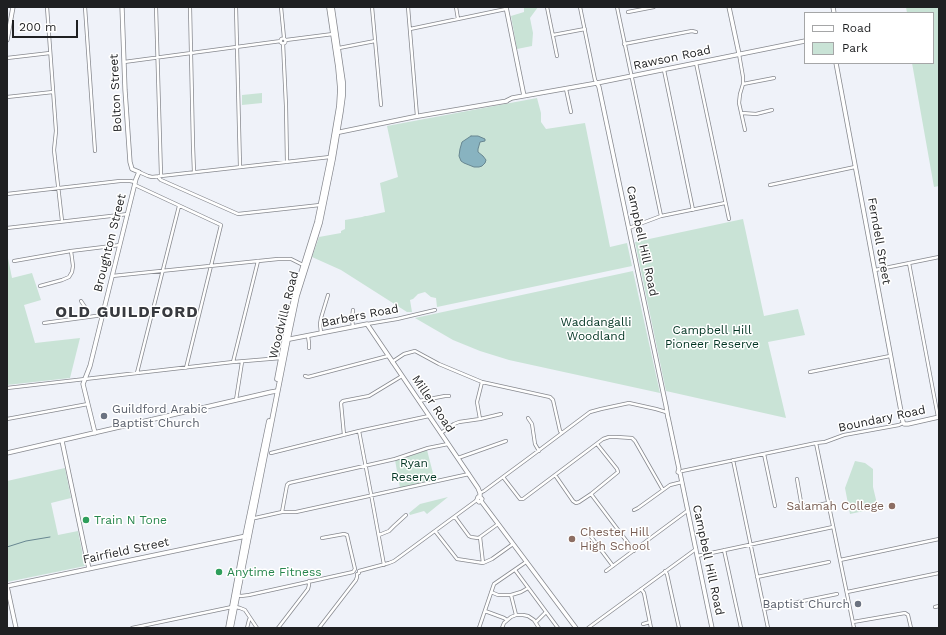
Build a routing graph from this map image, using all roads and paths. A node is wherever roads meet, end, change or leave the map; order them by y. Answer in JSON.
{"nodes":[{"id":1,"x":13,"y":7,"type":"edge"},
{"id":2,"x":47,"y":7,"type":"edge"},
{"id":3,"x":85,"y":7,"type":"edge"},
{"id":4,"x":122,"y":7,"type":"edge"},
{"id":5,"x":156,"y":7,"type":"edge"},
{"id":6,"x":190,"y":7,"type":"edge"},
{"id":7,"x":236,"y":7,"type":"edge"},
{"id":8,"x":281,"y":7,"type":"edge"},
{"id":9,"x":331,"y":7,"type":"edge"},
{"id":10,"x":372,"y":7,"type":"edge"},
{"id":11,"x":408,"y":7,"type":"edge"},
{"id":12,"x":456,"y":7,"type":"edge"},
{"id":13,"x":547,"y":7,"type":"edge"},
{"id":14,"x":580,"y":7,"type":"edge"},
{"id":15,"x":617,"y":7,"type":"edge"},
{"id":16,"x":654,"y":7,"type":"edge"},
{"id":17,"x":729,"y":7,"type":"edge"},
{"id":18,"x":507,"y":8,"type":"edge"},
{"id":19,"x":628,"y":12,"type":"dead end"},
{"id":20,"x":458,"y":19,"type":"junction"},
{"id":21,"x":410,"y":29,"type":"junction"},
{"id":22,"x":585,"y":29,"type":"junction"},
{"id":23,"x":696,"y":32,"type":"dead end"},
{"id":24,"x":333,"y":34,"type":"junction"},
{"id":25,"x":553,"y":35,"type":"junction"},
{"id":26,"x":285,"y":39,"type":"junction"},
{"id":27,"x":7,"y":40,"type":"edge"},
{"id":28,"x":375,"y":41,"type":"junction"},
{"id":29,"x":804,"y":41,"type":"edge"},
{"id":30,"x":282,"y":42,"type":"junction"},
{"id":31,"x":624,"y":44,"type":"junction"},
{"id":32,"x":237,"y":47,"type":"junction"},
{"id":33,"x":338,"y":48,"type":"junction"},
{"id":34,"x":50,"y":53,"type":"junction"},
{"id":35,"x":191,"y":53,"type":"junction"},
{"id":36,"x":739,"y":54,"type":"junction"},
{"id":37,"x":557,"y":56,"type":"dead end"},
{"id":38,"x":7,"y":58,"type":"edge"},
{"id":39,"x":157,"y":58,"type":"junction"},
{"id":40,"x":124,"y":62,"type":"junction"},
{"id":41,"x":696,"y":63,"type":"junction"},
{"id":42,"x":836,"y":64,"type":"edge"},
{"id":43,"x":664,"y":70,"type":"junction"},
{"id":44,"x":632,"y":76,"type":"junction"},
{"id":45,"x":774,"y":78,"type":"dead end"},
{"id":46,"x":597,"y":83,"type":"junction"},
{"id":47,"x":743,"y":84,"type":"junction"},
{"id":48,"x":566,"y":89,"type":"junction"},
{"id":49,"x":53,"y":92,"type":"junction"},
{"id":50,"x":544,"y":93,"type":"junction"},
{"id":51,"x":524,"y":96,"type":"junction"},
{"id":52,"x":537,"y":96,"type":"junction"},
{"id":53,"x":7,"y":97,"type":"edge"},
{"id":54,"x":515,"y":100,"type":"junction"},
{"id":55,"x":506,"y":101,"type":"junction"},
{"id":56,"x":381,"y":105,"type":"dead end"},
{"id":57,"x":772,"y":110,"type":"dead end"},
{"id":58,"x":571,"y":112,"type":"dead end"},
{"id":59,"x":742,"y":113,"type":"junction"},
{"id":60,"x":417,"y":117,"type":"junction"},
{"id":61,"x":745,"y":130,"type":"dead end"},
{"id":62,"x":336,"y":133,"type":"junction"},
{"id":63,"x":95,"y":151,"type":"dead end"},
{"id":64,"x":330,"y":157,"type":"junction"},
{"id":65,"x":287,"y":162,"type":"junction"},
{"id":66,"x":240,"y":167,"type":"junction"},
{"id":67,"x":856,"y":167,"type":"junction"},
{"id":68,"x":194,"y":172,"type":"junction"},
{"id":69,"x":160,"y":176,"type":"junction"},
{"id":70,"x":136,"y":179,"type":"junction"},
{"id":71,"x":770,"y":186,"type":"dead end"},
{"id":72,"x":58,"y":187,"type":"junction"},
{"id":73,"x":7,"y":194,"type":"edge"},
{"id":74,"x":725,"y":203,"type":"junction"},
{"id":75,"x":320,"y":205,"type":"junction"},
{"id":76,"x":178,"y":206,"type":"junction"},
{"id":77,"x":693,"y":210,"type":"junction"},
{"id":78,"x":128,"y":214,"type":"junction"},
{"id":79,"x":661,"y":216,"type":"junction"},
{"id":80,"x":729,"y":219,"type":"dead end"},
{"id":81,"x":62,"y":221,"type":"junction"},
{"id":82,"x":7,"y":228,"type":"edge"},
{"id":83,"x":629,"y":228,"type":"junction"},
{"id":84,"x":120,"y":245,"type":"junction"},
{"id":85,"x":71,"y":251,"type":"junction"},
{"id":86,"x":309,"y":252,"type":"junction"},
{"id":87,"x":939,"y":257,"type":"edge"},
{"id":88,"x":14,"y":261,"type":"dead end"},
{"id":89,"x":258,"y":261,"type":"junction"},
{"id":90,"x":305,"y":263,"type":"junction"},
{"id":91,"x":909,"y":263,"type":"junction"},
{"id":92,"x":211,"y":266,"type":"junction"},
{"id":93,"x":874,"y":270,"type":"junction"},
{"id":94,"x":162,"y":271,"type":"junction"},
{"id":95,"x":112,"y":276,"type":"junction"},
{"id":96,"x":40,"y":286,"type":"dead end"},
{"id":97,"x":328,"y":295,"type":"dead end"},
{"id":98,"x":81,"y":301,"type":"dead end"},
{"id":99,"x":353,"y":310,"type":"dead end"},
{"id":100,"x":435,"y":310,"type":"dead end"},
{"id":101,"x":103,"y":315,"type":"junction"},
{"id":102,"x":83,"y":317,"type":"junction"},
{"id":103,"x":44,"y":323,"type":"dead end"},
{"id":104,"x":366,"y":324,"type":"junction"},
{"id":105,"x":353,"y":327,"type":"junction"},
{"id":106,"x":321,"y":333,"type":"junction"},
{"id":107,"x":308,"y":336,"type":"junction"},
{"id":108,"x":288,"y":339,"type":"junction"},
{"id":109,"x":309,"y":348,"type":"dead end"},
{"id":110,"x":388,"y":356,"type":"junction"},
{"id":111,"x":890,"y":356,"type":"junction"},
{"id":112,"x":281,"y":358,"type":"junction"},
{"id":113,"x":233,"y":362,"type":"junction"},
{"id":114,"x":242,"y":362,"type":"junction"},
{"id":115,"x":392,"y":362,"type":"junction"},
{"id":116,"x":186,"y":368,"type":"junction"},
{"id":117,"x":810,"y":372,"type":"dead end"},
{"id":118,"x":137,"y":373,"type":"junction"},
{"id":119,"x":305,"y":376,"type":"dead end"},
{"id":120,"x":402,"y":376,"type":"junction"},
{"id":121,"x":86,"y":378,"type":"junction"},
{"id":122,"x":482,"y":382,"type":"junction"},
{"id":123,"x":7,"y":388,"type":"edge"},
{"id":124,"x":276,"y":391,"type":"junction"},
{"id":125,"x":449,"y":396,"type":"dead end"},
{"id":126,"x":236,"y":400,"type":"junction"},
{"id":127,"x":419,"y":401,"type":"junction"},
{"id":128,"x":665,"y":402,"type":"junction"},
{"id":129,"x":88,"y":404,"type":"junction"},
{"id":130,"x":656,"y":409,"type":"junction"},
{"id":131,"x":666,"y":412,"type":"junction"},
{"id":132,"x":501,"y":414,"type":"dead end"},
{"id":133,"x":429,"y":416,"type":"junction"},
{"id":134,"x":938,"y":417,"type":"edge"},
{"id":135,"x":528,"y":418,"type":"dead end"},
{"id":136,"x":668,"y":418,"type":"junction"},
{"id":137,"x":7,"y":419,"type":"edge"},
{"id":138,"x":480,"y":419,"type":"junction"},
{"id":139,"x":903,"y":423,"type":"junction"},
{"id":140,"x":359,"y":431,"type":"junction"},
{"id":141,"x":95,"y":433,"type":"junction"},
{"id":142,"x":441,"y":433,"type":"junction"},
{"id":143,"x":562,"y":433,"type":"junction"},
{"id":144,"x":344,"y":435,"type":"junction"},
{"id":145,"x":62,"y":441,"type":"junction"},
{"id":146,"x":506,"y":441,"type":"dead end"},
{"id":147,"x":816,"y":443,"type":"junction"},
{"id":148,"x":448,"y":444,"type":"junction"},
{"id":149,"x":597,"y":444,"type":"junction"},
{"id":150,"x":539,"y":450,"type":"junction"},
{"id":151,"x":271,"y":452,"type":"dead end"},
{"id":152,"x":7,"y":453,"type":"edge"},
{"id":153,"x":764,"y":454,"type":"junction"},
{"id":154,"x":458,"y":458,"type":"junction"},
{"id":155,"x":734,"y":460,"type":"junction"},
{"id":156,"x":366,"y":465,"type":"junction"},
{"id":157,"x":680,"y":471,"type":"junction"},
{"id":158,"x":469,"y":474,"type":"junction"},
{"id":159,"x":555,"y":475,"type":"junction"},
{"id":160,"x":503,"y":477,"type":"junction"},
{"id":161,"x":796,"y":479,"type":"dead end"},
{"id":162,"x":682,"y":482,"type":"junction"},
{"id":163,"x":663,"y":490,"type":"junction"},
{"id":164,"x":591,"y":494,"type":"junction"},
{"id":165,"x":372,"y":495,"type":"junction"},
{"id":166,"x":479,"y":498,"type":"junction"},
{"id":167,"x":828,"y":503,"type":"junction"},
{"id":168,"x":774,"y":506,"type":"dead end"},
{"id":169,"x":634,"y":510,"type":"dead end"},
{"id":170,"x":688,"y":511,"type":"junction"},
{"id":171,"x":282,"y":512,"type":"junction"},
{"id":172,"x":406,"y":515,"type":"dead end"},
{"id":173,"x":252,"y":517,"type":"junction"},
{"id":174,"x":455,"y":517,"type":"junction"},
{"id":175,"x":498,"y":524,"type":"junction"},
{"id":176,"x":833,"y":527,"type":"junction"},
{"id":177,"x":435,"y":531,"type":"junction"},
{"id":178,"x":589,"y":534,"type":"dead end"},
{"id":179,"x":379,"y":535,"type":"junction"},
{"id":180,"x":247,"y":536,"type":"junction"},
{"id":181,"x":480,"y":537,"type":"junction"},
{"id":182,"x":322,"y":538,"type":"dead end"},
{"id":183,"x":939,"y":539,"type":"edge"},
{"id":184,"x":513,"y":544,"type":"junction"},
{"id":185,"x":751,"y":544,"type":"junction"},
{"id":186,"x":696,"y":549,"type":"junction"},
{"id":187,"x":724,"y":550,"type":"junction"},
{"id":188,"x":634,"y":551,"type":"junction"},
{"id":189,"x":697,"y":556,"type":"junction"},
{"id":190,"x":840,"y":560,"type":"junction"},
{"id":191,"x":526,"y":562,"type":"junction"},
{"id":192,"x":829,"y":562,"type":"dead end"},
{"id":193,"x":484,"y":563,"type":"junction"},
{"id":194,"x":384,"y":565,"type":"junction"},
{"id":195,"x":613,"y":566,"type":"junction"},
{"id":196,"x":89,"y":569,"type":"junction"},
{"id":197,"x":354,"y":570,"type":"junction"},
{"id":198,"x":515,"y":570,"type":"junction"},
{"id":199,"x":359,"y":571,"type":"junction"},
{"id":200,"x":606,"y":571,"type":"dead end"},
{"id":201,"x":665,"y":571,"type":"junction"},
{"id":202,"x":939,"y":573,"type":"edge"},
{"id":203,"x":357,"y":574,"type":"junction"},
{"id":204,"x":757,"y":577,"type":"junction"},
{"id":205,"x":309,"y":581,"type":"junction"},
{"id":206,"x":7,"y":586,"type":"edge"},
{"id":207,"x":528,"y":588,"type":"junction"},
{"id":208,"x":641,"y":589,"type":"junction"},
{"id":209,"x":491,"y":592,"type":"junction"},
{"id":210,"x":847,"y":592,"type":"junction"},
{"id":211,"x":837,"y":594,"type":"dead end"},
{"id":212,"x":236,"y":595,"type":"junction"},
{"id":213,"x":511,"y":595,"type":"junction"},
{"id":214,"x":939,"y":606,"type":"edge"},
{"id":215,"x":234,"y":607,"type":"junction"},
{"id":216,"x":935,"y":607,"type":"dead end"},
{"id":217,"x":764,"y":609,"type":"junction"},
{"id":218,"x":484,"y":611,"type":"junction"},
{"id":219,"x":546,"y":612,"type":"junction"},
{"id":220,"x":516,"y":615,"type":"junction"},
{"id":221,"x":250,"y":618,"type":"junction"},
{"id":222,"x":507,"y":620,"type":"junction"},
{"id":223,"x":536,"y":622,"type":"junction"},
{"id":224,"x":650,"y":622,"type":"junction"},
{"id":225,"x":853,"y":622,"type":"junction"},
{"id":226,"x":643,"y":624,"type":"dead end"},
{"id":227,"x":16,"y":628,"type":"edge"},
{"id":228,"x":132,"y":628,"type":"edge"},
{"id":229,"x":228,"y":628,"type":"edge"},
{"id":230,"x":231,"y":628,"type":"edge"},
{"id":231,"x":247,"y":628,"type":"edge"},
{"id":232,"x":257,"y":628,"type":"edge"},
{"id":233,"x":278,"y":628,"type":"edge"},
{"id":234,"x":319,"y":628,"type":"edge"},
{"id":235,"x":479,"y":628,"type":"edge"},
{"id":236,"x":502,"y":628,"type":"edge"},
{"id":237,"x":539,"y":628,"type":"edge"},
{"id":238,"x":558,"y":628,"type":"edge"},
{"id":239,"x":575,"y":628,"type":"edge"},
{"id":240,"x":588,"y":628,"type":"edge"},
{"id":241,"x":651,"y":628,"type":"edge"},
{"id":242,"x":678,"y":628,"type":"edge"},
{"id":243,"x":712,"y":628,"type":"edge"},
{"id":244,"x":740,"y":628,"type":"edge"},
{"id":245,"x":768,"y":628,"type":"edge"},
{"id":246,"x":854,"y":628,"type":"edge"},
{"id":247,"x":911,"y":628,"type":"edge"}],
"edges":[{"from":1,"to":27,"type":"street"},
{"from":2,"to":34,"type":"street"},
{"from":3,"to":63,"type":"street"},
{"from":4,"to":40,"type":"street","name":"Bolton Street"},
{"from":5,"to":39,"type":"street"},
{"from":6,"to":35,"type":"street"},
{"from":7,"to":32,"type":"street"},
{"from":8,"to":26,"type":"street"},
{"from":9,"to":24,"type":"main road","name":"Woodville Road"},
{"from":9,"to":33,"type":"main road","name":"Woodville Road"},
{"from":10,"to":28,"type":"street"},
{"from":11,"to":21,"type":"street"},
{"from":12,"to":20,"type":"street"},
{"from":13,"to":25,"type":"street"},
{"from":14,"to":22,"type":"street"},
{"from":15,"to":31,"type":"street"},
{"from":16,"to":19,"type":"street"},
{"from":17,"to":36,"type":"street"},
{"from":18,"to":20,"type":"street"},
{"from":18,"to":51,"type":"street"},
{"from":20,"to":21,"type":"street"},
{"from":21,"to":60,"type":"street"},
{"from":22,"to":25,"type":"street"},
{"from":22,"to":46,"type":"street"},
{"from":23,"to":31,"type":"street"},
{"from":24,"to":26,"type":"street"},
{"from":24,"to":62,"type":"main road","name":"Woodville Road"},
{"from":25,"to":37,"type":"street"},
{"from":26,"to":30,"type":"street"},
{"from":28,"to":33,"type":"street"},
{"from":28,"to":56,"type":"street"},
{"from":29,"to":36,"type":"street","name":"Rawson Road"},
{"from":30,"to":32,"type":"street"},
{"from":30,"to":65,"type":"street"},
{"from":31,"to":44,"type":"street"},
{"from":32,"to":35,"type":"street"},
{"from":32,"to":66,"type":"street"},
{"from":33,"to":62,"type":"main road","name":"Woodville Road"},
{"from":34,"to":38,"type":"street"},
{"from":34,"to":49,"type":"street"},
{"from":35,"to":39,"type":"street"},
{"from":35,"to":68,"type":"street"},
{"from":36,"to":41,"type":"street","name":"Rawson Road"},
{"from":36,"to":47,"type":"street"},
{"from":39,"to":40,"type":"street"},
{"from":39,"to":69,"type":"street"},
{"from":40,"to":70,"type":"street","name":"Bolton Street"},
{"from":41,"to":43,"type":"street","name":"Rawson Road"},
{"from":41,"to":74,"type":"street"},
{"from":42,"to":67,"type":"street","name":"Ferndell Street"},
{"from":43,"to":44,"type":"street","name":"Rawson Road"},
{"from":43,"to":77,"type":"street"},
{"from":44,"to":46,"type":"street","name":"Rawson Road"},
{"from":44,"to":79,"type":"street"},
{"from":45,"to":47,"type":"street"},
{"from":46,"to":48,"type":"street","name":"Rawson Road"},
{"from":46,"to":83,"type":"street","name":"Campbell Hill Road"},
{"from":47,"to":59,"type":"street"},
{"from":48,"to":50,"type":"street","name":"Rawson Road"},
{"from":48,"to":58,"type":"street"},
{"from":49,"to":53,"type":"street"},
{"from":49,"to":72,"type":"street"},
{"from":50,"to":51,"type":"street","name":"Rawson Road"},
{"from":50,"to":52,"type":"street","name":"Rawson Road"},
{"from":51,"to":52,"type":"street"},
{"from":51,"to":54,"type":"street"},
{"from":51,"to":55,"type":"street","name":"Rawson Road"},
{"from":52,"to":54,"type":"street","name":"Rawson Road"},
{"from":54,"to":55,"type":"street","name":"Rawson Road"},
{"from":55,"to":60,"type":"street","name":"Rawson Road"},
{"from":57,"to":59,"type":"street"},
{"from":59,"to":61,"type":"street"},
{"from":60,"to":62,"type":"street","name":"Rawson Road"},
{"from":62,"to":64,"type":"main road","name":"Woodville Road"},
{"from":62,"to":86,"type":"main road","name":"Woodville Road"},
{"from":64,"to":65,"type":"street"},
{"from":64,"to":75,"type":"main road","name":"Woodville Road"},
{"from":65,"to":66,"type":"street"},
{"from":66,"to":68,"type":"street"},
{"from":67,"to":71,"type":"street"},
{"from":67,"to":93,"type":"street","name":"Ferndell Street"},
{"from":68,"to":69,"type":"street"},
{"from":69,"to":70,"type":"street"},
{"from":69,"to":75,"type":"street"},
{"from":70,"to":72,"type":"street"},
{"from":70,"to":76,"type":"street"},
{"from":70,"to":78,"type":"street","name":"Broughton Street"},
{"from":72,"to":73,"type":"street"},
{"from":72,"to":81,"type":"street"},
{"from":74,"to":77,"type":"street"},
{"from":74,"to":80,"type":"street"},
{"from":75,"to":86,"type":"main road","name":"Woodville Road"},
{"from":76,"to":92,"type":"street"},
{"from":76,"to":94,"type":"street"},
{"from":77,"to":79,"type":"street"},
{"from":78,"to":81,"type":"street"},
{"from":78,"to":84,"type":"street","name":"Broughton Street"},
{"from":79,"to":83,"type":"street"},
{"from":81,"to":82,"type":"street"},
{"from":83,"to":128,"type":"street","name":"Campbell Hill Road"},
{"from":84,"to":85,"type":"street"},
{"from":84,"to":95,"type":"street","name":"Broughton Street"},
{"from":85,"to":88,"type":"street"},
{"from":85,"to":96,"type":"street"},
{"from":86,"to":90,"type":"main road","name":"Woodville Road"},
{"from":87,"to":91,"type":"street"},
{"from":89,"to":90,"type":"street"},
{"from":89,"to":92,"type":"street"},
{"from":89,"to":113,"type":"street"},
{"from":90,"to":108,"type":"main road","name":"Woodville Road"},
{"from":90,"to":112,"type":"main road","name":"Woodville Road"},
{"from":91,"to":93,"type":"street"},
{"from":91,"to":134,"type":"street"},
{"from":92,"to":94,"type":"street"},
{"from":92,"to":116,"type":"street"},
{"from":93,"to":111,"type":"street","name":"Ferndell Street"},
{"from":94,"to":95,"type":"street"},
{"from":94,"to":118,"type":"street"},
{"from":95,"to":101,"type":"street","name":"Broughton Street"},
{"from":97,"to":106,"type":"street"},
{"from":98,"to":102,"type":"street"},
{"from":99,"to":105,"type":"street"},
{"from":100,"to":104,"type":"street","name":"Barbers Road"},
{"from":101,"to":102,"type":"street"},
{"from":101,"to":121,"type":"street","name":"Broughton Street"},
{"from":102,"to":103,"type":"street"},
{"from":104,"to":105,"type":"street","name":"Barbers Road"},
{"from":104,"to":110,"type":"street","name":"Miller Road"},
{"from":105,"to":106,"type":"street","name":"Barbers Road"},
{"from":106,"to":107,"type":"street","name":"Barbers Road"},
{"from":107,"to":108,"type":"street","name":"Barbers Road"},
{"from":107,"to":109,"type":"street"},
{"from":108,"to":124,"type":"main road","name":"Woodville Road"},
{"from":110,"to":115,"type":"street","name":"Miller Road"},
{"from":110,"to":119,"type":"street"},
{"from":111,"to":117,"type":"street"},
{"from":111,"to":139,"type":"street","name":"Ferndell Street"},
{"from":112,"to":114,"type":"street"},
{"from":112,"to":124,"type":"main road","name":"Woodville Road"},
{"from":113,"to":114,"type":"street"},
{"from":113,"to":116,"type":"street"},
{"from":114,"to":126,"type":"street"},
{"from":115,"to":120,"type":"street","name":"Miller Road"},
{"from":115,"to":122,"type":"street"},
{"from":116,"to":118,"type":"street"},
{"from":118,"to":121,"type":"street"},
{"from":120,"to":127,"type":"street","name":"Miller Road"},
{"from":120,"to":144,"type":"street"},
{"from":121,"to":123,"type":"street"},
{"from":121,"to":129,"type":"street","name":"Broughton Street"},
{"from":122,"to":138,"type":"street"},
{"from":122,"to":143,"type":"street"},
{"from":124,"to":126,"type":"street"},
{"from":124,"to":173,"type":"main road","name":"Woodville Road"},
{"from":124,"to":180,"type":"main road","name":"Woodville Road"},
{"from":125,"to":127,"type":"street"},
{"from":126,"to":141,"type":"street"},
{"from":127,"to":133,"type":"street","name":"Miller Road"},
{"from":128,"to":130,"type":"street"},
{"from":128,"to":131,"type":"street","name":"Campbell Hill Road"},
{"from":128,"to":136,"type":"street","name":"Campbell Hill Road"},
{"from":129,"to":137,"type":"street"},
{"from":129,"to":141,"type":"street","name":"Broughton Street"},
{"from":130,"to":131,"type":"street"},
{"from":130,"to":143,"type":"street"},
{"from":131,"to":136,"type":"street","name":"Campbell Hill Road"},
{"from":132,"to":138,"type":"street"},
{"from":133,"to":140,"type":"street"},
{"from":133,"to":142,"type":"street","name":"Miller Road"},
{"from":134,"to":139,"type":"street","name":"Boundary Road"},
{"from":135,"to":150,"type":"street"},
{"from":136,"to":157,"type":"street","name":"Campbell Hill Road"},
{"from":138,"to":142,"type":"street"},
{"from":139,"to":147,"type":"street","name":"Boundary Road"},
{"from":140,"to":144,"type":"street"},
{"from":140,"to":156,"type":"street"},
{"from":141,"to":145,"type":"street"},
{"from":142,"to":148,"type":"street","name":"Miller Road"},
{"from":143,"to":150,"type":"street"},
{"from":144,"to":151,"type":"street"},
{"from":145,"to":152,"type":"street"},
{"from":145,"to":196,"type":"street"},
{"from":146,"to":154,"type":"street"},
{"from":147,"to":153,"type":"street","name":"Boundary Road"},
{"from":147,"to":167,"type":"street"},
{"from":148,"to":154,"type":"street","name":"Miller Road"},
{"from":148,"to":156,"type":"street"},
{"from":149,"to":159,"type":"street"},
{"from":149,"to":163,"type":"street"},
{"from":149,"to":164,"type":"street"},
{"from":150,"to":160,"type":"street"},
{"from":153,"to":155,"type":"street","name":"Boundary Road"},
{"from":153,"to":168,"type":"street"},
{"from":154,"to":158,"type":"street","name":"Miller Road"},
{"from":155,"to":157,"type":"street","name":"Boundary Road"},
{"from":155,"to":185,"type":"street"},
{"from":156,"to":165,"type":"street"},
{"from":156,"to":171,"type":"street"},
{"from":157,"to":162,"type":"street","name":"Campbell Hill Road"},
{"from":158,"to":165,"type":"street"},
{"from":158,"to":166,"type":"street","name":"Miller Road"},
{"from":159,"to":160,"type":"street"},
{"from":159,"to":164,"type":"street"},
{"from":160,"to":166,"type":"street"},
{"from":161,"to":167,"type":"street"},
{"from":162,"to":163,"type":"street"},
{"from":162,"to":170,"type":"street","name":"Campbell Hill Road"},
{"from":163,"to":169,"type":"street"},
{"from":164,"to":188,"type":"street"},
{"from":165,"to":171,"type":"street"},
{"from":165,"to":179,"type":"street"},
{"from":166,"to":174,"type":"street"},
{"from":166,"to":175,"type":"street","name":"Miller Road"},
{"from":167,"to":176,"type":"street"},
{"from":170,"to":186,"type":"street","name":"Campbell Hill Road"},
{"from":170,"to":188,"type":"street"},
{"from":171,"to":173,"type":"street"},
{"from":172,"to":179,"type":"street"},
{"from":173,"to":180,"type":"main road","name":"Woodville Road"},
{"from":174,"to":177,"type":"street"},
{"from":174,"to":181,"type":"street"},
{"from":175,"to":181,"type":"street"},
{"from":175,"to":184,"type":"street","name":"Miller Road"},
{"from":176,"to":185,"type":"street"},
{"from":176,"to":190,"type":"street"},
{"from":177,"to":193,"type":"street"},
{"from":177,"to":194,"type":"street"},
{"from":178,"to":195,"type":"street"},
{"from":179,"to":194,"type":"street"},
{"from":180,"to":196,"type":"street","name":"Fairfield Street"},
{"from":180,"to":212,"type":"main road","name":"Woodville Road"},
{"from":181,"to":193,"type":"street"},
{"from":182,"to":197,"type":"street"},
{"from":183,"to":190,"type":"street"},
{"from":184,"to":191,"type":"street","name":"Miller Road"},
{"from":184,"to":193,"type":"street"},
{"from":185,"to":187,"type":"street"},
{"from":185,"to":204,"type":"street"},
{"from":186,"to":189,"type":"street","name":"Campbell Hill Road"},
{"from":186,"to":201,"type":"street"},
{"from":187,"to":189,"type":"street"},
{"from":187,"to":244,"type":"street"},
{"from":188,"to":195,"type":"street"},
{"from":189,"to":243,"type":"street","name":"Campbell Hill Road"},
{"from":190,"to":210,"type":"street"},
{"from":191,"to":198,"type":"street"},
{"from":191,"to":239,"type":"street","name":"Miller Road"},
{"from":192,"to":204,"type":"street"},
{"from":194,"to":199,"type":"street"},
{"from":195,"to":200,"type":"street"},
{"from":196,"to":206,"type":"street","name":"Fairfield Street"},
{"from":197,"to":199,"type":"street"},
{"from":197,"to":203,"type":"street"},
{"from":197,"to":205,"type":"street"},
{"from":198,"to":207,"type":"street"},
{"from":198,"to":209,"type":"street"},
{"from":199,"to":203,"type":"street"},
{"from":201,"to":208,"type":"street"},
{"from":201,"to":242,"type":"street"},
{"from":202,"to":210,"type":"street"},
{"from":203,"to":234,"type":"street"},
{"from":204,"to":217,"type":"street"},
{"from":205,"to":212,"type":"street"},
{"from":205,"to":233,"type":"street"},
{"from":206,"to":227,"type":"street"},
{"from":207,"to":213,"type":"street"},
{"from":207,"to":219,"type":"street"},
{"from":208,"to":224,"type":"street"},
{"from":208,"to":240,"type":"street"},
{"from":209,"to":213,"type":"street"},
{"from":209,"to":218,"type":"street"},
{"from":210,"to":225,"type":"street"},
{"from":211,"to":217,"type":"street"},
{"from":212,"to":215,"type":"main road","name":"Woodville Road"},
{"from":213,"to":220,"type":"street"},
{"from":214,"to":216,"type":"street"},
{"from":215,"to":221,"type":"street"},
{"from":215,"to":228,"type":"street"},
{"from":215,"to":229,"type":"main road","name":"Woodville Road"},
{"from":215,"to":230,"type":"main road","name":"Woodville Road"},
{"from":217,"to":245,"type":"street"},
{"from":218,"to":222,"type":"street"},
{"from":218,"to":235,"type":"street"},
{"from":219,"to":223,"type":"street"},
{"from":219,"to":238,"type":"street"},
{"from":220,"to":222,"type":"street"},
{"from":220,"to":223,"type":"street"},
{"from":221,"to":231,"type":"street"},
{"from":221,"to":232,"type":"street"},
{"from":222,"to":236,"type":"street"},
{"from":223,"to":237,"type":"street"},
{"from":224,"to":226,"type":"street"},
{"from":224,"to":241,"type":"street"},
{"from":225,"to":246,"type":"street"},
{"from":225,"to":247,"type":"street"}]}
